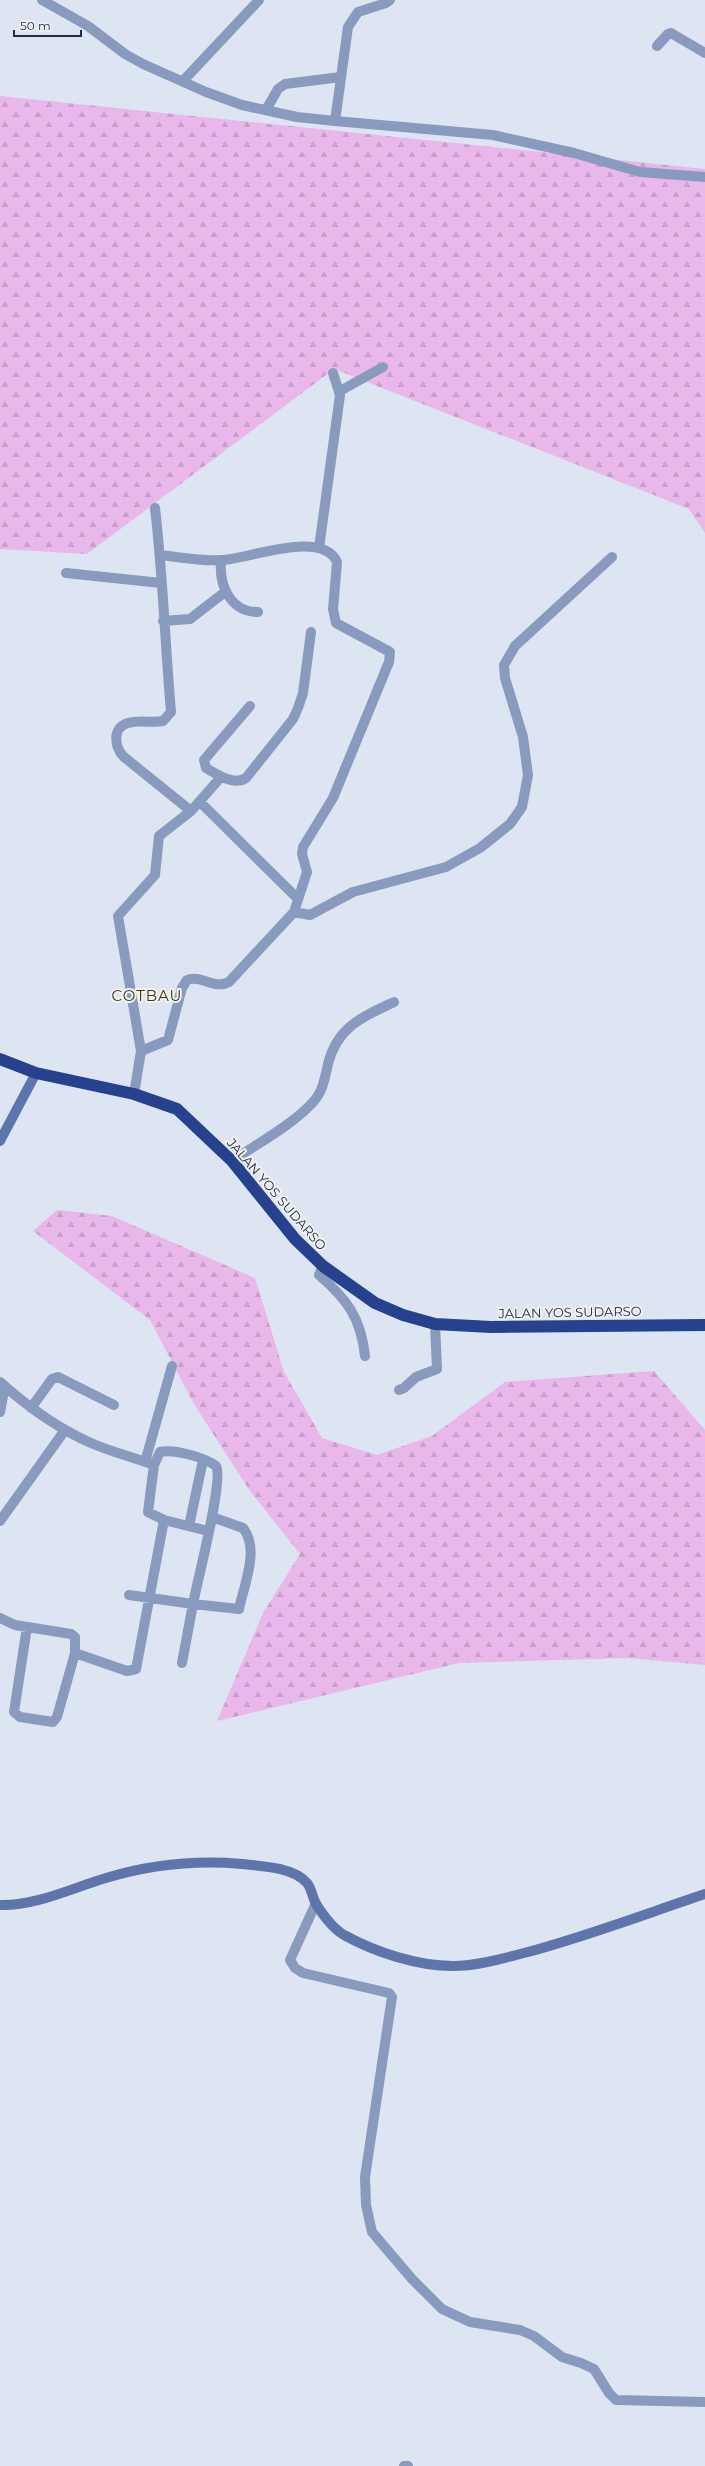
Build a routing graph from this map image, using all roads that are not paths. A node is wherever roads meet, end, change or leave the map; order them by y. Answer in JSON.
{"nodes":[{"id":1,"x":42,"y":0,"type":"edge"},
{"id":2,"x":259,"y":0,"type":"edge"},
{"id":3,"x":390,"y":0,"type":"edge"},
{"id":4,"x":657,"y":46,"type":"dead end"},
{"id":5,"x":705,"y":54,"type":"edge"},
{"id":6,"x":341,"y":77,"type":"junction"},
{"id":7,"x":183,"y":81,"type":"junction"},
{"id":8,"x":266,"y":110,"type":"junction"},
{"id":9,"x":335,"y":121,"type":"junction"},
{"id":10,"x":705,"y":177,"type":"edge"},
{"id":11,"x":383,"y":367,"type":"dead end"},
{"id":12,"x":332,"y":373,"type":"dead end"},
{"id":13,"x":340,"y":391,"type":"junction"},
{"id":14,"x":155,"y":508,"type":"dead end"},
{"id":15,"x":319,"y":548,"type":"junction"},
{"id":16,"x":160,"y":555,"type":"junction"},
{"id":17,"x":612,"y":557,"type":"dead end"},
{"id":18,"x":221,"y":560,"type":"junction"},
{"id":19,"x":66,"y":573,"type":"dead end"},
{"id":20,"x":160,"y":584,"type":"junction"},
{"id":21,"x":225,"y":592,"type":"junction"},
{"id":22,"x":258,"y":612,"type":"dead end"},
{"id":23,"x":163,"y":621,"type":"junction"},
{"id":24,"x":311,"y":632,"type":"dead end"},
{"id":25,"x":250,"y":706,"type":"dead end"},
{"id":26,"x":221,"y":777,"type":"junction"},
{"id":27,"x":200,"y":802,"type":"junction"},
{"id":28,"x":191,"y":811,"type":"junction"},
{"id":29,"x":297,"y":898,"type":"junction"},
{"id":30,"x":294,"y":912,"type":"junction"},
{"id":31,"x":394,"y":1002,"type":"dead end"},
{"id":32,"x":142,"y":1051,"type":"junction"},
{"id":33,"x":0,"y":1059,"type":"edge"},
{"id":34,"x":36,"y":1073,"type":"junction"},
{"id":35,"x":134,"y":1094,"type":"junction"},
{"id":36,"x":0,"y":1141,"type":"edge"},
{"id":37,"x":232,"y":1161,"type":"junction"},
{"id":38,"x":323,"y":1266,"type":"junction"},
{"id":39,"x":435,"y":1324,"type":"junction"},
{"id":40,"x":705,"y":1325,"type":"edge"},
{"id":41,"x":366,"y":1356,"type":"dead end"},
{"id":42,"x":172,"y":1366,"type":"dead end"},
{"id":43,"x":2,"y":1384,"type":"edge"},
{"id":44,"x":399,"y":1390,"type":"dead end"},
{"id":45,"x":114,"y":1405,"type":"dead end"},
{"id":46,"x":31,"y":1408,"type":"junction"},
{"id":47,"x":0,"y":1412,"type":"edge"},
{"id":48,"x":65,"y":1430,"type":"junction"},
{"id":49,"x":203,"y":1460,"type":"junction"},
{"id":50,"x":150,"y":1464,"type":"junction"},
{"id":51,"x":212,"y":1516,"type":"junction"},
{"id":52,"x":164,"y":1520,"type":"junction"},
{"id":53,"x":0,"y":1521,"type":"edge"},
{"id":54,"x":189,"y":1526,"type":"junction"},
{"id":55,"x":208,"y":1532,"type":"junction"},
{"id":56,"x":129,"y":1594,"type":"dead end"},
{"id":57,"x":150,"y":1597,"type":"junction"},
{"id":58,"x":193,"y":1604,"type":"junction"},
{"id":59,"x":0,"y":1618,"type":"edge"},
{"id":60,"x":27,"y":1627,"type":"junction"},
{"id":61,"x":75,"y":1653,"type":"junction"},
{"id":62,"x":182,"y":1663,"type":"dead end"},
{"id":63,"x":705,"y":1894,"type":"edge"},
{"id":64,"x":316,"y":1903,"type":"junction"},
{"id":65,"x":0,"y":1905,"type":"edge"},
{"id":66,"x":705,"y":2402,"type":"edge"},
{"id":67,"x":404,"y":2466,"type":"edge"},
{"id":68,"x":408,"y":2466,"type":"edge"}],
"edges":[{"from":1,"to":7,"type":"street"},
{"from":2,"to":7,"type":"street"},
{"from":3,"to":6,"type":"street"},
{"from":4,"to":5,"type":"street"},
{"from":6,"to":8,"type":"street"},
{"from":6,"to":9,"type":"street"},
{"from":7,"to":8,"type":"street"},
{"from":8,"to":9,"type":"street"},
{"from":9,"to":10,"type":"street"},
{"from":11,"to":13,"type":"street"},
{"from":12,"to":13,"type":"street"},
{"from":13,"to":15,"type":"street"},
{"from":14,"to":16,"type":"street"},
{"from":15,"to":18,"type":"street"},
{"from":15,"to":29,"type":"street"},
{"from":16,"to":18,"type":"street"},
{"from":16,"to":20,"type":"street"},
{"from":17,"to":30,"type":"street"},
{"from":18,"to":21,"type":"street"},
{"from":19,"to":20,"type":"street"},
{"from":20,"to":23,"type":"street"},
{"from":21,"to":22,"type":"street"},
{"from":21,"to":23,"type":"street"},
{"from":23,"to":28,"type":"street"},
{"from":24,"to":26,"type":"street"},
{"from":25,"to":26,"type":"street"},
{"from":26,"to":27,"type":"street"},
{"from":27,"to":28,"type":"street"},
{"from":27,"to":29,"type":"street"},
{"from":28,"to":32,"type":"street"},
{"from":29,"to":30,"type":"street"},
{"from":30,"to":32,"type":"street"},
{"from":31,"to":37,"type":"street"},
{"from":32,"to":35,"type":"street"},
{"from":33,"to":34,"type":"highway","name":"JALAN YOS SUDARSO"},
{"from":34,"to":35,"type":"highway","name":"JALAN YOS SUDARSO"},
{"from":34,"to":36,"type":"street"},
{"from":35,"to":37,"type":"highway","name":"JALAN YOS SUDARSO"},
{"from":37,"to":38,"type":"highway","name":"JALAN YOS SUDARSO"},
{"from":38,"to":39,"type":"highway","name":"JALAN YOS SUDARSO"},
{"from":38,"to":41,"type":"street"},
{"from":39,"to":40,"type":"highway","name":"JALAN YOS SUDARSO"},
{"from":39,"to":44,"type":"street"},
{"from":42,"to":50,"type":"street"},
{"from":43,"to":46,"type":"street"},
{"from":43,"to":47,"type":"street"},
{"from":45,"to":46,"type":"street"},
{"from":46,"to":48,"type":"street"},
{"from":48,"to":50,"type":"street"},
{"from":48,"to":53,"type":"street"},
{"from":49,"to":50,"type":"street"},
{"from":49,"to":51,"type":"street"},
{"from":49,"to":54,"type":"street"},
{"from":50,"to":52,"type":"street"},
{"from":51,"to":55,"type":"street"},
{"from":51,"to":58,"type":"street"},
{"from":52,"to":54,"type":"street"},
{"from":52,"to":57,"type":"street"},
{"from":54,"to":55,"type":"street"},
{"from":55,"to":58,"type":"street"},
{"from":56,"to":57,"type":"street"},
{"from":57,"to":58,"type":"street"},
{"from":57,"to":61,"type":"street"},
{"from":58,"to":62,"type":"street"},
{"from":59,"to":60,"type":"street"},
{"from":60,"to":61,"type":"street"},
{"from":60,"to":61,"type":"street"},
{"from":63,"to":64,"type":"street"},
{"from":64,"to":65,"type":"street"},
{"from":64,"to":66,"type":"street"},
{"from":67,"to":68,"type":"street"}]}
